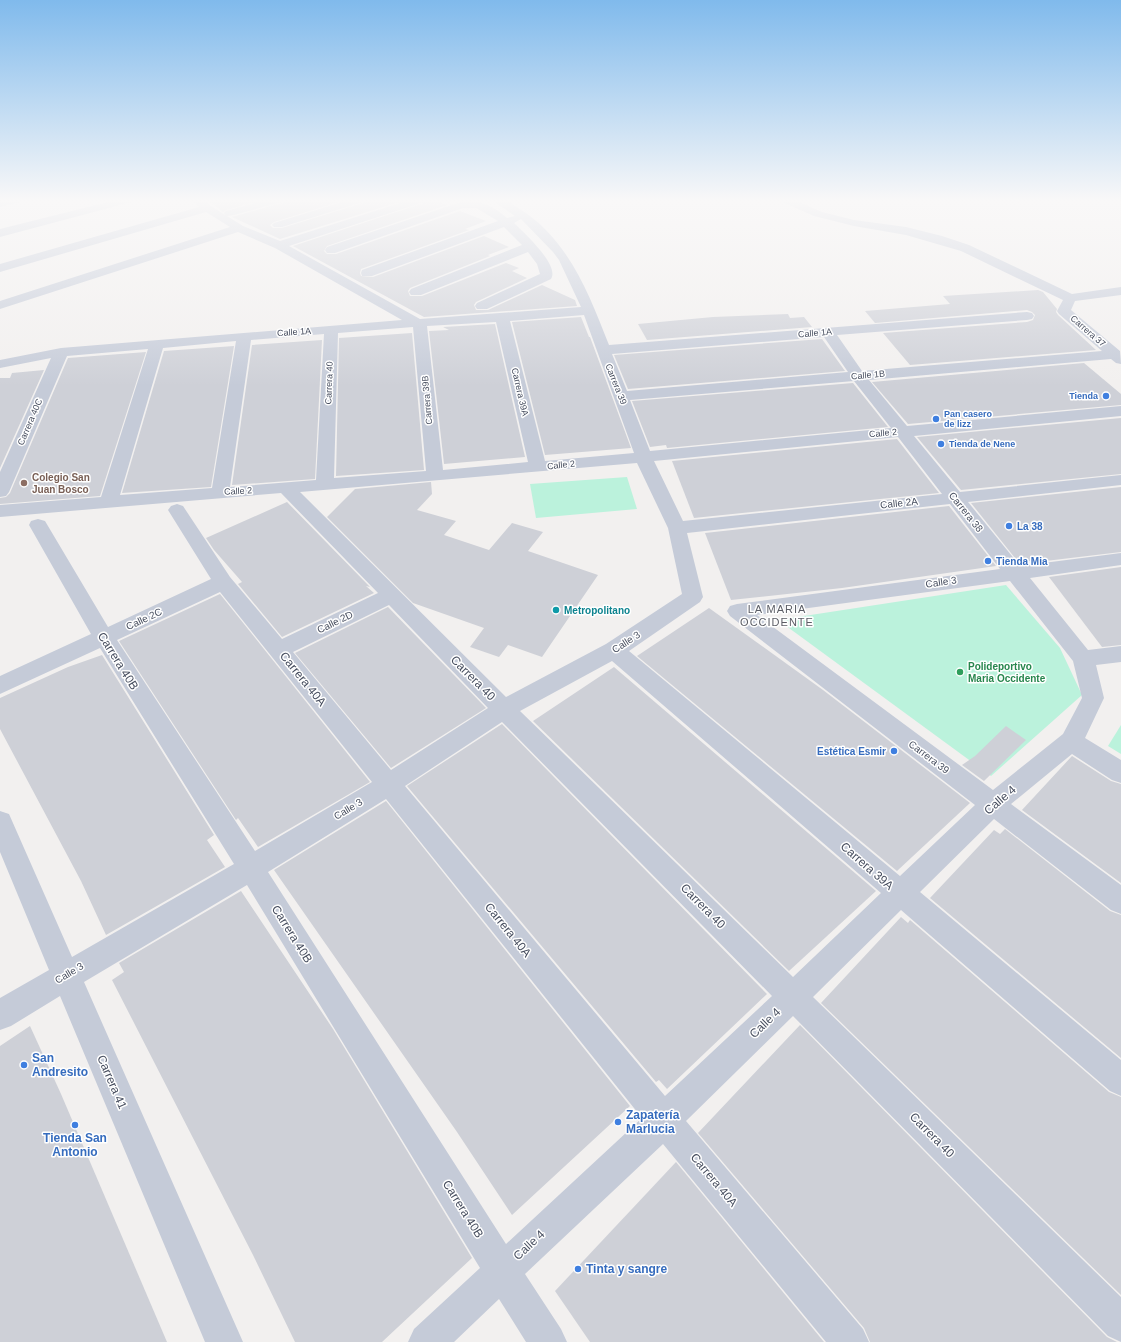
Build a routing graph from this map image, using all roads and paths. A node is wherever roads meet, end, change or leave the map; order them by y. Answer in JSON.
{"nodes":[{"id":1,"x":22,"y":262,"type":"edge"},
{"id":2,"x":133,"y":262,"type":"edge"},
{"id":3,"x":309,"y":262,"type":"edge"},
{"id":4,"x":395,"y":262,"type":"edge"},
{"id":5,"x":492,"y":262,"type":"edge"},
{"id":6,"x":541,"y":262,"type":"edge"},
{"id":7,"x":566,"y":262,"type":"edge"},
{"id":8,"x":994,"y":262,"type":"edge"},
{"id":9,"x":0,"y":268,"type":"edge"},
{"id":10,"x":367,"y":272,"type":"dead end"},
{"id":11,"x":5,"y":281,"type":"edge"},
{"id":12,"x":1121,"y":291,"type":"edge"},
{"id":13,"x":416,"y":292,"type":"dead end"},
{"id":14,"x":21,"y":298,"type":"junction"},
{"id":15,"x":1070,"y":298,"type":"junction"},
{"id":16,"x":0,"y":305,"type":"edge"},
{"id":17,"x":482,"y":306,"type":"dead end"},
{"id":18,"x":589,"y":311,"type":"junction"},
{"id":19,"x":1027,"y":316,"type":"dead end"},
{"id":20,"x":502,"y":317,"type":"junction"},
{"id":21,"x":420,"y":324,"type":"junction"},
{"id":22,"x":331,"y":329,"type":"junction"},
{"id":23,"x":827,"y":331,"type":"junction"},
{"id":24,"x":244,"y":336,"type":"junction"},
{"id":25,"x":157,"y":344,"type":"junction"},
{"id":26,"x":603,"y":350,"type":"junction"},
{"id":27,"x":61,"y":352,"type":"junction"},
{"id":28,"x":1118,"y":357,"type":"edge"},
{"id":29,"x":0,"y":364,"type":"edge"},
{"id":30,"x":858,"y":376,"type":"junction"},
{"id":31,"x":622,"y":396,"type":"junction"},
{"id":32,"x":1121,"y":411,"type":"edge"},
{"id":33,"x":902,"y":431,"type":"junction"},
{"id":34,"x":644,"y":456,"type":"junction"},
{"id":35,"x":538,"y":467,"type":"junction"},
{"id":36,"x":435,"y":476,"type":"junction"},
{"id":37,"x":1121,"y":480,"type":"edge"},
{"id":38,"x":325,"y":484,"type":"junction"},
{"id":39,"x":286,"y":488,"type":"junction"},
{"id":40,"x":0,"y":492,"type":"edge"},
{"id":41,"x":220,"y":492,"type":"junction"},
{"id":42,"x":954,"y":497,"type":"junction"},
{"id":43,"x":109,"y":501,"type":"junction"},
{"id":44,"x":177,"y":510,"type":"dead end"},
{"id":45,"x":0,"y":512,"type":"edge"},
{"id":46,"x":38,"y":525,"type":"dead end"},
{"id":47,"x":677,"y":528,"type":"junction"},
{"id":48,"x":1121,"y":559,"type":"edge"},
{"id":49,"x":1014,"y":572,"type":"junction"},
{"id":50,"x":223,"y":582,"type":"junction"},
{"id":51,"x":391,"y":594,"type":"junction"},
{"id":52,"x":693,"y":597,"type":"joint"},
{"id":53,"x":737,"y":611,"type":"joint"},
{"id":54,"x":104,"y":638,"type":"junction"},
{"id":55,"x":279,"y":650,"type":"junction"},
{"id":56,"x":614,"y":650,"type":"junction"},
{"id":57,"x":1121,"y":654,"type":"edge"},
{"id":58,"x":1084,"y":659,"type":"junction"},
{"id":59,"x":0,"y":686,"type":"edge"},
{"id":60,"x":1093,"y":698,"type":"joint"},
{"id":61,"x":504,"y":709,"type":"junction"},
{"id":62,"x":1071,"y":740,"type":"junction"},
{"id":63,"x":1121,"y":773,"type":"edge"},
{"id":64,"x":389,"y":784,"type":"junction"},
{"id":65,"x":992,"y":805,"type":"junction"},
{"id":66,"x":3,"y":839,"type":"edge"},
{"id":67,"x":251,"y":868,"type":"junction"},
{"id":68,"x":899,"y":894,"type":"junction"},
{"id":69,"x":1121,"y":901,"type":"edge"},
{"id":70,"x":66,"y":975,"type":"junction"},
{"id":71,"x":793,"y":996,"type":"junction"},
{"id":72,"x":0,"y":1015,"type":"edge"},
{"id":73,"x":1121,"y":1080,"type":"edge"},
{"id":74,"x":664,"y":1120,"type":"junction"},
{"id":75,"x":502,"y":1271,"type":"junction"},
{"id":76,"x":1121,"y":1323,"type":"edge"},
{"id":77,"x":224,"y":1342,"type":"edge"},
{"id":78,"x":427,"y":1342,"type":"edge"},
{"id":79,"x":548,"y":1342,"type":"edge"},
{"id":80,"x":850,"y":1342,"type":"edge"}],
"edges":[{"from":1,"to":9,"type":"street"},
{"from":2,"to":14,"type":"street"},
{"from":3,"to":21,"type":"street"},
{"from":4,"to":10,"type":"street"},
{"from":5,"to":13,"type":"street"},
{"from":6,"to":17,"type":"street"},
{"from":7,"to":18,"type":"street","name":"Carrera 39"},
{"from":8,"to":15,"type":"street"},
{"from":11,"to":14,"type":"street"},
{"from":12,"to":15,"type":"street"},
{"from":14,"to":16,"type":"street"},
{"from":15,"to":28,"type":"street","name":"Carrera 37"},
{"from":18,"to":20,"type":"street","name":"Calle 1A"},
{"from":18,"to":26,"type":"street","name":"Carrera 39"},
{"from":19,"to":23,"type":"street","name":"Calle 1A"},
{"from":20,"to":21,"type":"street","name":"Calle 1A"},
{"from":20,"to":35,"type":"street","name":"Carrera 39A"},
{"from":21,"to":22,"type":"street","name":"Calle 1A"},
{"from":21,"to":36,"type":"street","name":"Carrera 39B"},
{"from":22,"to":24,"type":"street","name":"Calle 1A"},
{"from":22,"to":38,"type":"street","name":"Carrera 40"},
{"from":23,"to":26,"type":"street","name":"Calle 1A"},
{"from":23,"to":30,"type":"street","name":"Carrera 38"},
{"from":24,"to":25,"type":"street","name":"Calle 1A"},
{"from":24,"to":41,"type":"street"},
{"from":25,"to":27,"type":"street","name":"Calle 1A"},
{"from":25,"to":43,"type":"street"},
{"from":26,"to":31,"type":"street","name":"Carrera 39"},
{"from":27,"to":29,"type":"street","name":"Calle 1A"},
{"from":27,"to":40,"type":"street","name":"Carrera 40C"},
{"from":28,"to":30,"type":"street","name":"Calle 1B"},
{"from":30,"to":31,"type":"street","name":"Calle 1B"},
{"from":30,"to":33,"type":"street","name":"Carrera 38"},
{"from":31,"to":34,"type":"street","name":"Carrera 39"},
{"from":32,"to":33,"type":"street","name":"Calle 2"},
{"from":33,"to":34,"type":"street","name":"Calle 2"},
{"from":33,"to":42,"type":"street","name":"Carrera 38"},
{"from":34,"to":35,"type":"street","name":"Calle 2"},
{"from":34,"to":47,"type":"street","name":"Carrera 39"},
{"from":35,"to":36,"type":"street","name":"Calle 2"},
{"from":36,"to":38,"type":"street","name":"Calle 2"},
{"from":37,"to":42,"type":"street","name":"Calle 2A"},
{"from":38,"to":39,"type":"street","name":"Calle 2"},
{"from":39,"to":41,"type":"street","name":"Calle 2"},
{"from":39,"to":51,"type":"street","name":"Carrera 40"},
{"from":41,"to":43,"type":"street","name":"Calle 2"},
{"from":42,"to":47,"type":"street","name":"Calle 2A"},
{"from":42,"to":49,"type":"street","name":"Carrera 38"},
{"from":43,"to":45,"type":"street","name":"Calle 2"},
{"from":44,"to":50,"type":"street","name":"Carrera 40A"},
{"from":46,"to":54,"type":"street","name":"Carrera 40B"},
{"from":47,"to":52,"type":"street","name":"Carrera 39"},
{"from":48,"to":49,"type":"street","name":"Calle 3"},
{"from":49,"to":53,"type":"street","name":"Calle 3"},
{"from":49,"to":58,"type":"street","name":"Carrera 38"},
{"from":50,"to":54,"type":"street","name":"Calle 2C"},
{"from":50,"to":55,"type":"street","name":"Carrera 40A"},
{"from":51,"to":55,"type":"street","name":"Calle 2D"},
{"from":51,"to":61,"type":"street","name":"Carrera 40"},
{"from":52,"to":56,"type":"street","name":"Calle 3"},
{"from":53,"to":65,"type":"street","name":"Carrera 39"},
{"from":54,"to":59,"type":"street","name":"Calle 2C"},
{"from":54,"to":67,"type":"street","name":"Carrera 40B"},
{"from":55,"to":64,"type":"street","name":"Carrera 40A"},
{"from":56,"to":61,"type":"street","name":"Calle 3"},
{"from":56,"to":68,"type":"street","name":"Carrera 39A"},
{"from":57,"to":58,"type":"street"},
{"from":58,"to":60,"type":"street","name":"Carrera 38"},
{"from":60,"to":62,"type":"street","name":"Calle 4"},
{"from":61,"to":64,"type":"street","name":"Calle 3"},
{"from":61,"to":71,"type":"street","name":"Carrera 40"},
{"from":62,"to":63,"type":"street"},
{"from":62,"to":65,"type":"street","name":"Calle 4"},
{"from":64,"to":67,"type":"street","name":"Calle 3"},
{"from":64,"to":74,"type":"street","name":"Carrera 40A"},
{"from":65,"to":68,"type":"street","name":"Calle 4"},
{"from":65,"to":69,"type":"street","name":"Carrera 39"},
{"from":66,"to":70,"type":"street","name":"Carrera 41"},
{"from":67,"to":70,"type":"street","name":"Calle 3"},
{"from":67,"to":75,"type":"street","name":"Carrera 40B"},
{"from":68,"to":71,"type":"street","name":"Calle 4"},
{"from":68,"to":73,"type":"street","name":"Carrera 39A"},
{"from":70,"to":72,"type":"street","name":"Calle 3"},
{"from":70,"to":77,"type":"street","name":"Carrera 41"},
{"from":71,"to":74,"type":"street","name":"Calle 4"},
{"from":71,"to":76,"type":"street","name":"Carrera 40"},
{"from":74,"to":75,"type":"street","name":"Calle 4"},
{"from":74,"to":80,"type":"street","name":"Carrera 40A"},
{"from":75,"to":78,"type":"street","name":"Calle 4"},
{"from":75,"to":79,"type":"street","name":"Carrera 40B"}]}
